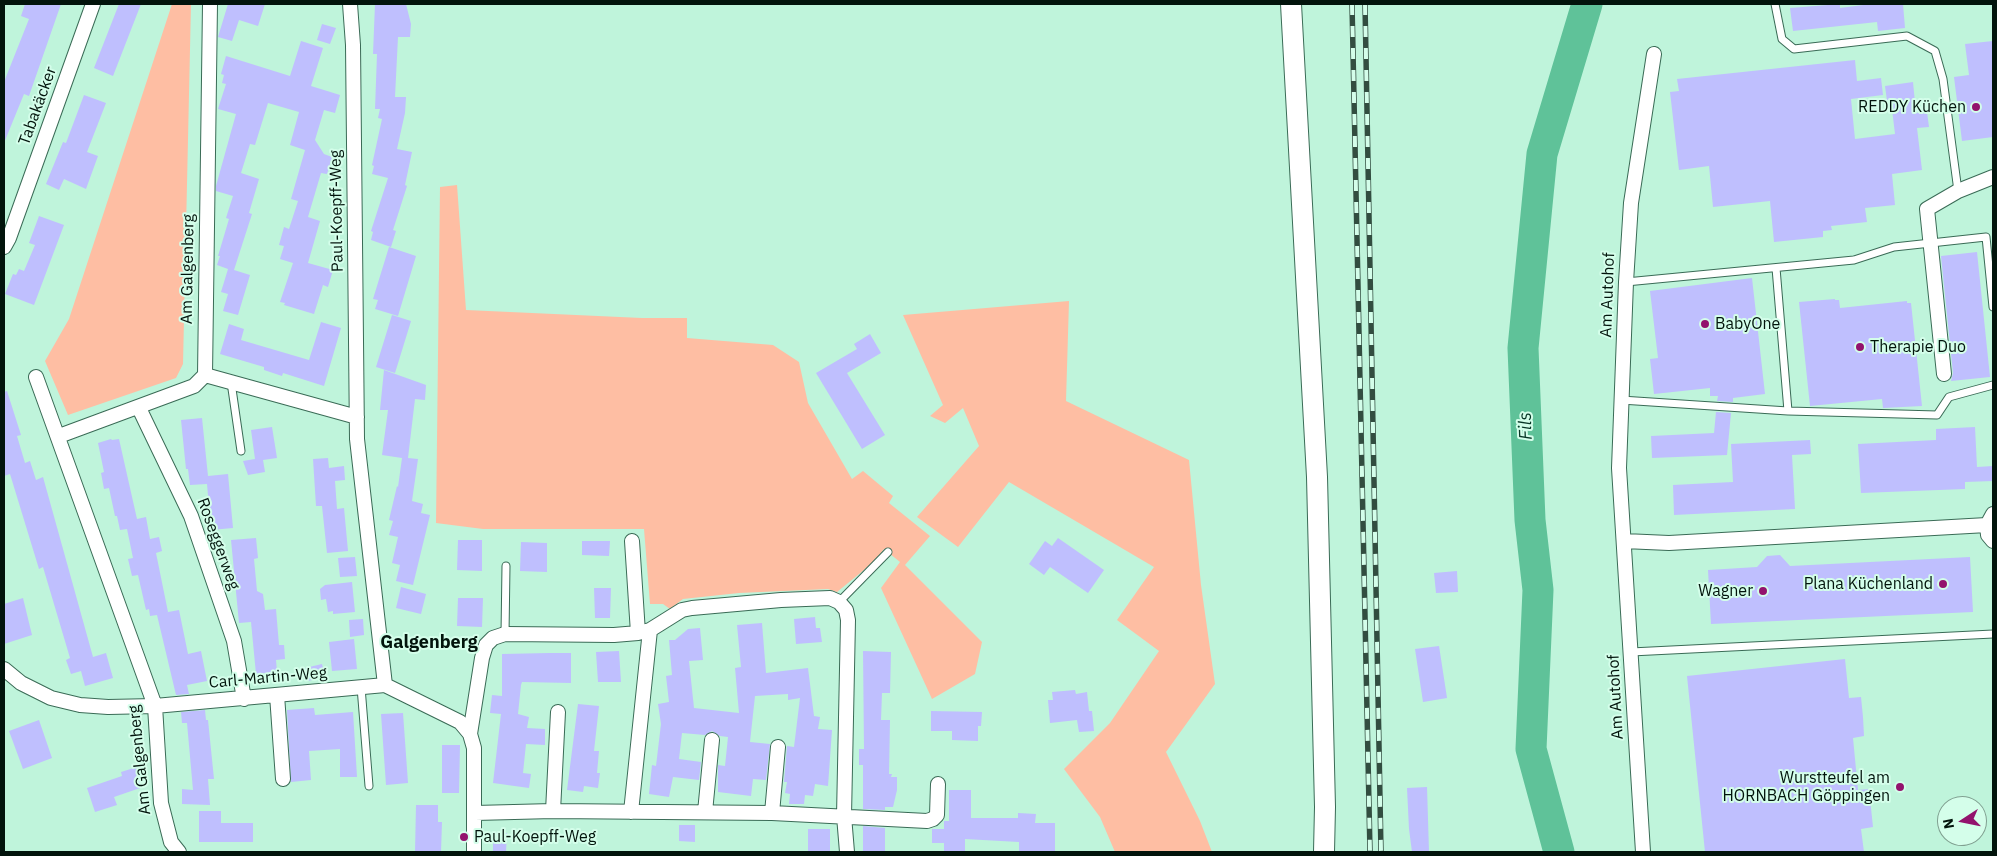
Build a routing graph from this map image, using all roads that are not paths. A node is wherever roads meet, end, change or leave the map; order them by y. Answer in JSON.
{"nodes":[{"id":1,"x":93,"y":4,"type":"edge"},
{"id":2,"x":210,"y":4,"type":"edge"},
{"id":3,"x":350,"y":4,"type":"edge"},
{"id":4,"x":1291,"y":4,"type":"edge"},
{"id":5,"x":1776,"y":4,"type":"edge"},
{"id":6,"x":1654,"y":54,"type":"dead end"},
{"id":7,"x":1993,"y":177,"type":"edge"},
{"id":8,"x":1958,"y":191,"type":"junction"},
{"id":9,"x":1931,"y":242,"type":"junction"},
{"id":10,"x":4,"y":247,"type":"edge"},
{"id":11,"x":1776,"y":268,"type":"junction"},
{"id":12,"x":1626,"y":282,"type":"junction"},
{"id":13,"x":1993,"y":307,"type":"edge"},
{"id":14,"x":1944,"y":374,"type":"dead end"},
{"id":15,"x":205,"y":376,"type":"junction"},
{"id":16,"x":36,"y":377,"type":"dead end"},
{"id":17,"x":230,"y":382,"type":"junction"},
{"id":18,"x":1993,"y":385,"type":"edge"},
{"id":19,"x":1621,"y":400,"type":"junction"},
{"id":20,"x":139,"y":408,"type":"junction"},
{"id":21,"x":1788,"y":411,"type":"junction"},
{"id":22,"x":357,"y":417,"type":"junction"},
{"id":23,"x":59,"y":436,"type":"junction"},
{"id":24,"x":241,"y":451,"type":"dead end"},
{"id":25,"x":1990,"y":519,"type":"edge"},
{"id":26,"x":632,"y":541,"type":"dead end"},
{"id":27,"x":1624,"y":541,"type":"junction"},
{"id":28,"x":1993,"y":541,"type":"edge"},
{"id":29,"x":888,"y":552,"type":"dead end"},
{"id":30,"x":506,"y":566,"type":"dead end"},
{"id":31,"x":839,"y":602,"type":"junction"},
{"id":32,"x":644,"y":631,"type":"junction"},
{"id":33,"x":505,"y":634,"type":"junction"},
{"id":34,"x":1993,"y":634,"type":"edge"},
{"id":35,"x":1631,"y":652,"type":"junction"},
{"id":36,"x":4,"y":669,"type":"edge"},
{"id":37,"x":385,"y":685,"type":"junction"},
{"id":38,"x":360,"y":687,"type":"junction"},
{"id":39,"x":277,"y":695,"type":"junction"},
{"id":40,"x":244,"y":699,"type":"junction"},
{"id":41,"x":155,"y":706,"type":"junction"},
{"id":42,"x":558,"y":712,"type":"dead end"},
{"id":43,"x":470,"y":734,"type":"junction"},
{"id":44,"x":712,"y":740,"type":"dead end"},
{"id":45,"x":778,"y":747,"type":"dead end"},
{"id":46,"x":283,"y":779,"type":"dead end"},
{"id":47,"x":938,"y":784,"type":"dead end"},
{"id":48,"x":369,"y":786,"type":"dead end"},
{"id":49,"x":553,"y":811,"type":"junction"},
{"id":50,"x":631,"y":812,"type":"junction"},
{"id":51,"x":705,"y":812,"type":"junction"},
{"id":52,"x":772,"y":813,"type":"junction"},
{"id":53,"x":475,"y":814,"type":"junction"},
{"id":54,"x":844,"y":816,"type":"junction"},
{"id":55,"x":179,"y":852,"type":"edge"},
{"id":56,"x":474,"y":852,"type":"edge"},
{"id":57,"x":847,"y":852,"type":"edge"},
{"id":58,"x":1324,"y":852,"type":"edge"},
{"id":59,"x":1643,"y":852,"type":"edge"}],
"edges":[{"from":1,"to":10,"type":"street","name":"Tabakäcker"},
{"from":2,"to":15,"type":"street","name":"Am Galgenberg"},
{"from":3,"to":22,"type":"street","name":"Paul-Koepff-Weg"},
{"from":4,"to":58,"type":"main road"},
{"from":5,"to":8,"type":"lane"},
{"from":6,"to":12,"type":"street","name":"Am Autohof"},
{"from":7,"to":8,"type":"street"},
{"from":8,"to":9,"type":"street"},
{"from":9,"to":11,"type":"lane"},
{"from":9,"to":13,"type":"lane"},
{"from":9,"to":14,"type":"street"},
{"from":11,"to":12,"type":"lane"},
{"from":11,"to":21,"type":"lane"},
{"from":12,"to":19,"type":"street","name":"Am Autohof"},
{"from":15,"to":17,"type":"street"},
{"from":15,"to":20,"type":"street"},
{"from":16,"to":23,"type":"street","name":"Am Galgenberg"},
{"from":17,"to":22,"type":"street"},
{"from":17,"to":24,"type":"lane"},
{"from":18,"to":21,"type":"lane"},
{"from":19,"to":21,"type":"lane"},
{"from":19,"to":27,"type":"street","name":"Am Autohof"},
{"from":20,"to":23,"type":"street"},
{"from":20,"to":40,"type":"street","name":"Roseggerweg"},
{"from":22,"to":37,"type":"street","name":"Paul-Koepff-Weg"},
{"from":23,"to":41,"type":"street","name":"Am Galgenberg"},
{"from":25,"to":27,"type":"street"},
{"from":25,"to":28,"type":"street"},
{"from":26,"to":32,"type":"street"},
{"from":27,"to":35,"type":"street","name":"Am Autohof"},
{"from":29,"to":31,"type":"lane"},
{"from":30,"to":33,"type":"lane"},
{"from":31,"to":32,"type":"street"},
{"from":31,"to":54,"type":"street"},
{"from":32,"to":33,"type":"street"},
{"from":32,"to":50,"type":"street"},
{"from":33,"to":43,"type":"street"},
{"from":34,"to":35,"type":"lane"},
{"from":35,"to":59,"type":"street","name":"Am Autohof"},
{"from":36,"to":41,"type":"street","name":"Carl-Martin-Weg"},
{"from":37,"to":38,"type":"street","name":"Carl-Martin-Weg"},
{"from":37,"to":43,"type":"street"},
{"from":38,"to":39,"type":"street","name":"Carl-Martin-Weg"},
{"from":38,"to":48,"type":"lane"},
{"from":39,"to":40,"type":"street","name":"Carl-Martin-Weg"},
{"from":39,"to":46,"type":"street"},
{"from":40,"to":41,"type":"street","name":"Carl-Martin-Weg"},
{"from":41,"to":55,"type":"street","name":"Am Galgenberg"},
{"from":42,"to":49,"type":"street"},
{"from":43,"to":53,"type":"street"},
{"from":44,"to":51,"type":"street"},
{"from":45,"to":52,"type":"street"},
{"from":47,"to":54,"type":"street"},
{"from":49,"to":50,"type":"street"},
{"from":49,"to":53,"type":"street"},
{"from":50,"to":51,"type":"street"},
{"from":51,"to":52,"type":"street"},
{"from":52,"to":54,"type":"street"},
{"from":53,"to":56,"type":"street"},
{"from":54,"to":57,"type":"street"}]}
